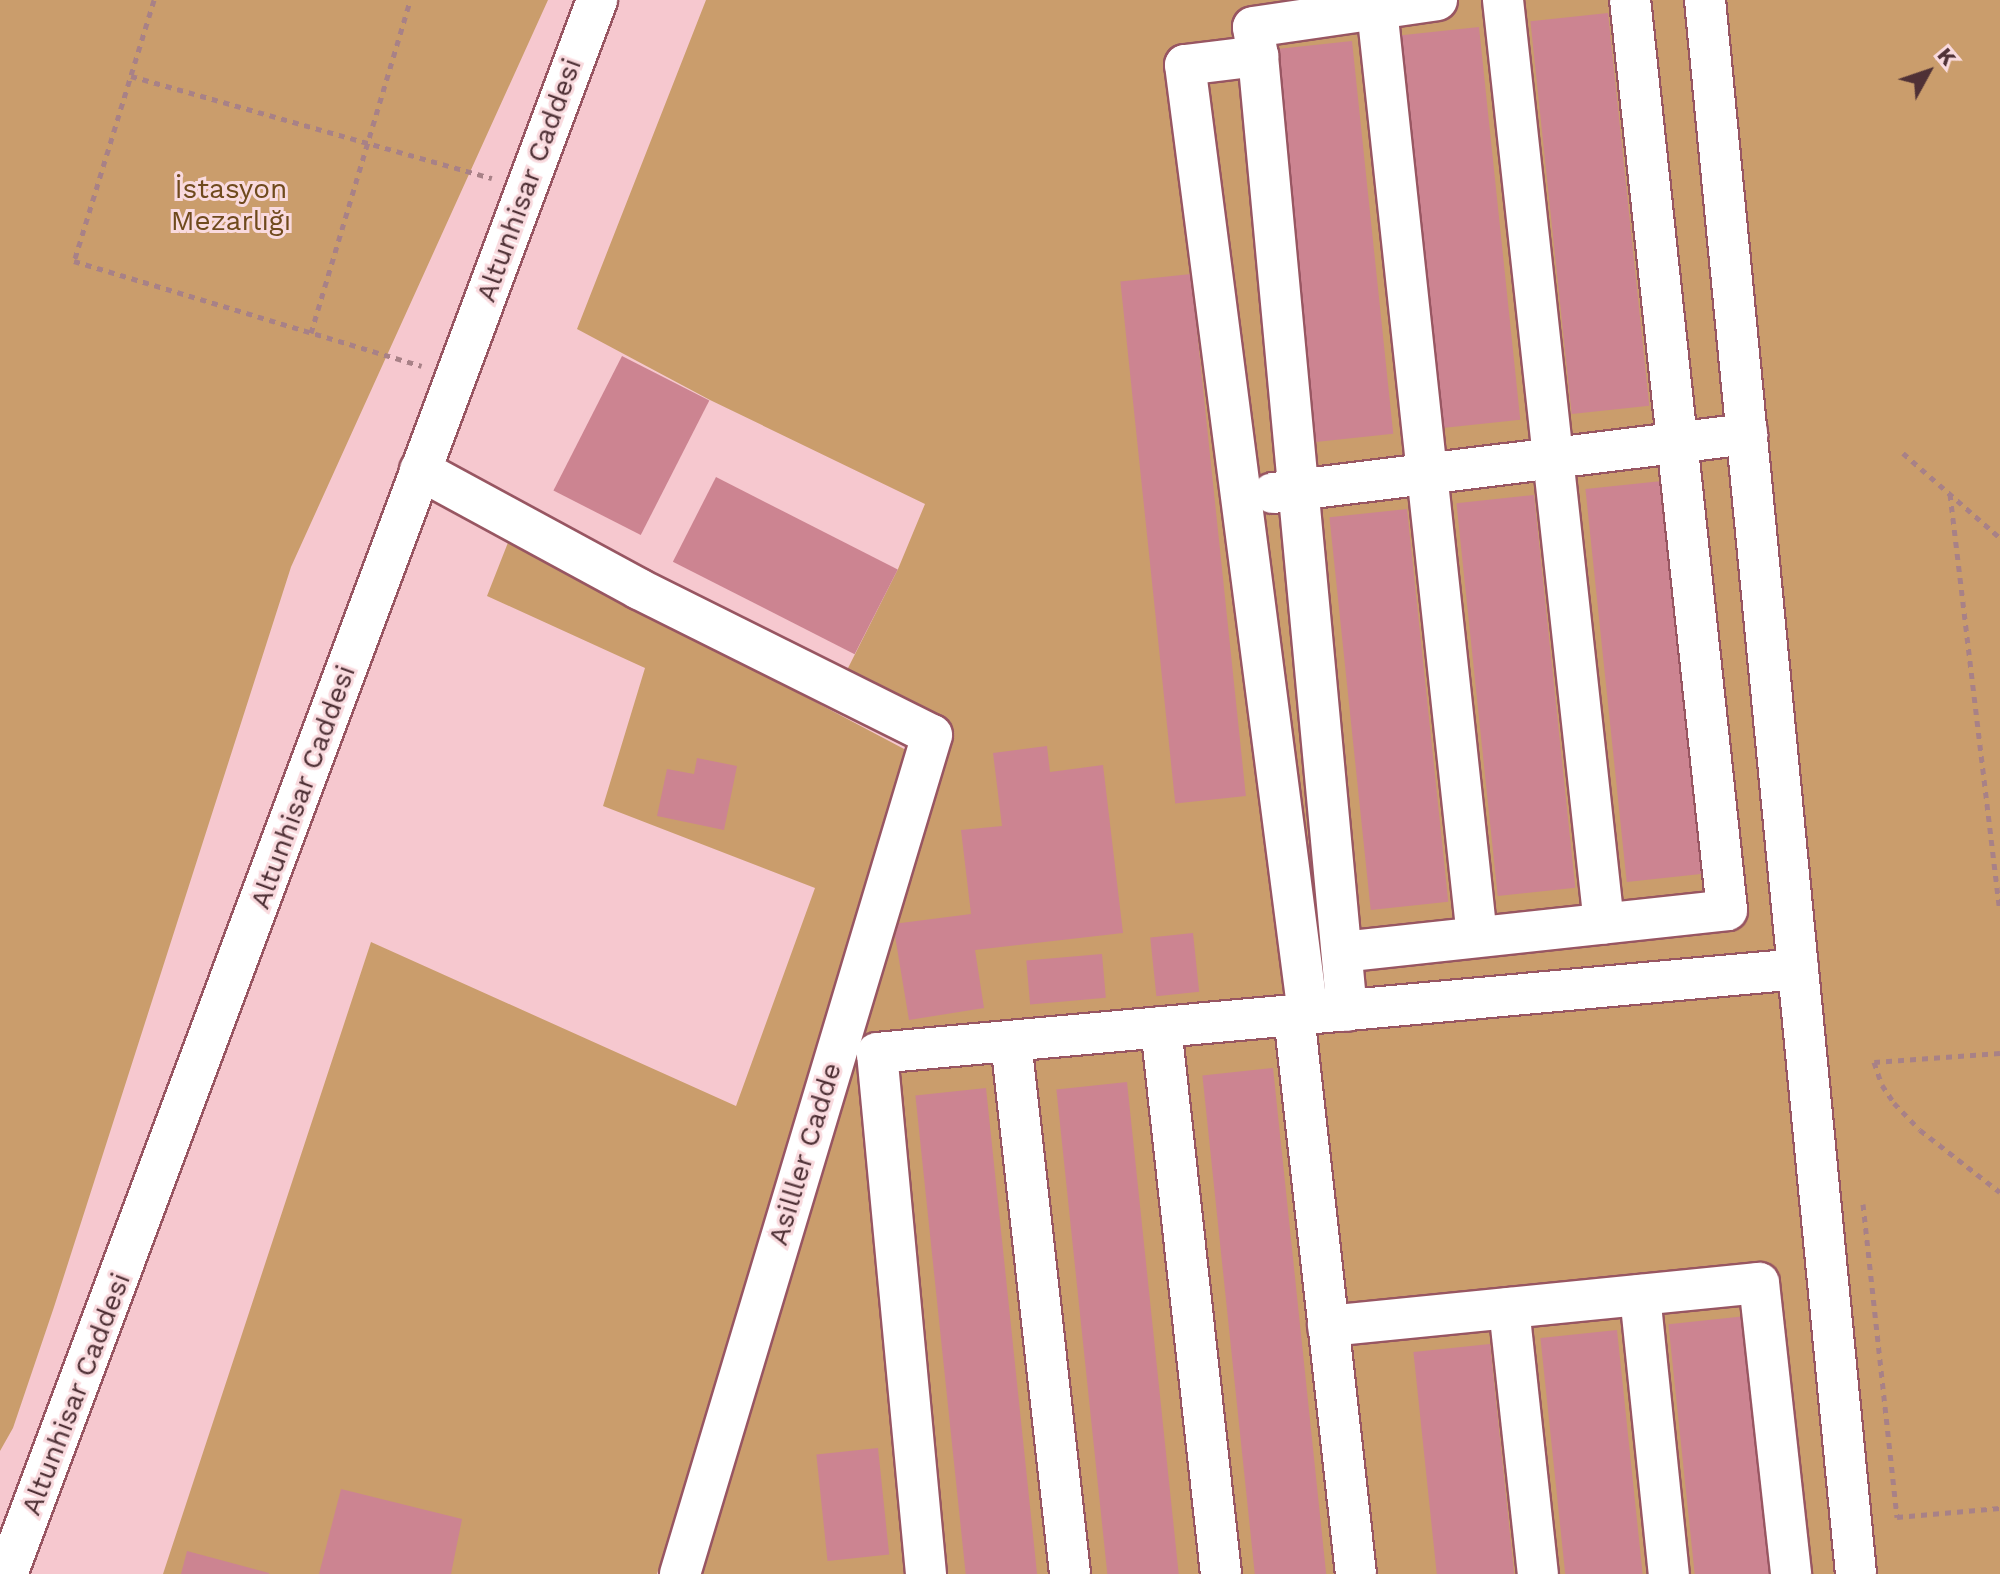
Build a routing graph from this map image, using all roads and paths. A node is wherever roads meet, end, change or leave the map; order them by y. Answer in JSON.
{"nodes":[{"id":1,"x":154,"y":0,"type":"edge"},
{"id":2,"x":410,"y":0,"type":"edge"},
{"id":3,"x":597,"y":0,"type":"edge"},
{"id":4,"x":1437,"y":0,"type":"edge"},
{"id":5,"x":1503,"y":0,"type":"edge"},
{"id":6,"x":1630,"y":0,"type":"edge"},
{"id":7,"x":1705,"y":0,"type":"edge"},
{"id":8,"x":1377,"y":9,"type":"junction"},
{"id":9,"x":1258,"y":56,"type":"junction"},
{"id":10,"x":131,"y":76,"type":"junction"},
{"id":11,"x":368,"y":143,"type":"junction"},
{"id":12,"x":526,"y":187,"type":"junction"},
{"id":13,"x":311,"y":333,"type":"junction"},
{"id":14,"x":456,"y":376,"type":"junction"},
{"id":15,"x":1747,"y":434,"type":"junction"},
{"id":16,"x":1677,"y":443,"type":"junction"},
{"id":17,"x":1903,"y":453,"type":"dead end"},
{"id":18,"x":1553,"y":458,"type":"junction"},
{"id":19,"x":420,"y":470,"type":"junction"},
{"id":20,"x":1427,"y":474,"type":"junction"},
{"id":21,"x":1298,"y":489,"type":"junction"},
{"id":22,"x":1950,"y":494,"type":"junction"},
{"id":23,"x":1241,"y":497,"type":"junction"},
{"id":24,"x":2000,"y":538,"type":"edge"},
{"id":25,"x":2000,"y":911,"type":"edge"},
{"id":26,"x":1604,"y":923,"type":"junction"},
{"id":27,"x":1477,"y":937,"type":"junction"},
{"id":28,"x":1342,"y":952,"type":"junction"},
{"id":29,"x":1798,"y":969,"type":"junction"},
{"id":30,"x":1347,"y":1011,"type":"junction"},
{"id":31,"x":1301,"y":1015,"type":"junction"},
{"id":32,"x":1161,"y":1027,"type":"junction"},
{"id":33,"x":1011,"y":1041,"type":"junction"},
{"id":34,"x":2000,"y":1053,"type":"edge"},
{"id":35,"x":2000,"y":1192,"type":"edge"},
{"id":36,"x":1640,"y":1295,"type":"junction"},
{"id":37,"x":1509,"y":1308,"type":"junction"},
{"id":38,"x":1328,"y":1326,"type":"junction"},
{"id":39,"x":2000,"y":1508,"type":"edge"},
{"id":40,"x":1851,"y":1521,"type":"junction"},
{"id":41,"x":7,"y":1574,"type":"edge"},
{"id":42,"x":680,"y":1574,"type":"edge"},
{"id":43,"x":926,"y":1574,"type":"edge"},
{"id":44,"x":1070,"y":1574,"type":"edge"},
{"id":45,"x":1221,"y":1574,"type":"edge"},
{"id":46,"x":1356,"y":1574,"type":"edge"},
{"id":47,"x":1538,"y":1574,"type":"edge"},
{"id":48,"x":1669,"y":1574,"type":"edge"},
{"id":49,"x":1791,"y":1574,"type":"edge"},
{"id":50,"x":1856,"y":1574,"type":"edge"}],
"edges":[{"from":1,"to":10,"type":"path"},
{"from":2,"to":11,"type":"path"},
{"from":3,"to":12,"type":"street","name":"Altunhisar Caddesi"},
{"from":4,"to":8,"type":"street"},
{"from":5,"to":18,"type":"street"},
{"from":6,"to":16,"type":"street"},
{"from":7,"to":15,"type":"street"},
{"from":8,"to":9,"type":"street"},
{"from":8,"to":20,"type":"street"},
{"from":9,"to":21,"type":"street"},
{"from":9,"to":23,"type":"street"},
{"from":10,"to":11,"type":"path"},
{"from":10,"to":13,"type":"path"},
{"from":11,"to":12,"type":"path"},
{"from":11,"to":13,"type":"path"},
{"from":12,"to":14,"type":"street","name":"Altunhisar Caddesi"},
{"from":13,"to":14,"type":"path"},
{"from":14,"to":19,"type":"street","name":"Altunhisar Caddesi"},
{"from":15,"to":16,"type":"street"},
{"from":15,"to":29,"type":"street"},
{"from":16,"to":18,"type":"street"},
{"from":16,"to":26,"type":"street"},
{"from":17,"to":22,"type":"path"},
{"from":18,"to":20,"type":"street"},
{"from":18,"to":26,"type":"street"},
{"from":19,"to":41,"type":"street","name":"Altunhisar Caddesi"},
{"from":19,"to":42,"type":"street","name":"Asilller Cadde"},
{"from":20,"to":21,"type":"street"},
{"from":20,"to":27,"type":"street"},
{"from":21,"to":23,"type":"street"},
{"from":21,"to":28,"type":"street"},
{"from":22,"to":24,"type":"path"},
{"from":22,"to":25,"type":"path"},
{"from":23,"to":31,"type":"street"},
{"from":26,"to":27,"type":"street"},
{"from":27,"to":28,"type":"street"},
{"from":28,"to":30,"type":"street"},
{"from":29,"to":30,"type":"street"},
{"from":29,"to":40,"type":"street"},
{"from":30,"to":31,"type":"street"},
{"from":31,"to":32,"type":"street"},
{"from":31,"to":38,"type":"street"},
{"from":32,"to":33,"type":"street"},
{"from":32,"to":45,"type":"street"},
{"from":33,"to":43,"type":"street"},
{"from":33,"to":44,"type":"street"},
{"from":34,"to":35,"type":"path"},
{"from":36,"to":37,"type":"street"},
{"from":36,"to":48,"type":"street"},
{"from":36,"to":49,"type":"street"},
{"from":37,"to":38,"type":"street"},
{"from":37,"to":47,"type":"street"},
{"from":38,"to":46,"type":"street"},
{"from":39,"to":40,"type":"path"},
{"from":40,"to":50,"type":"street"}]}
